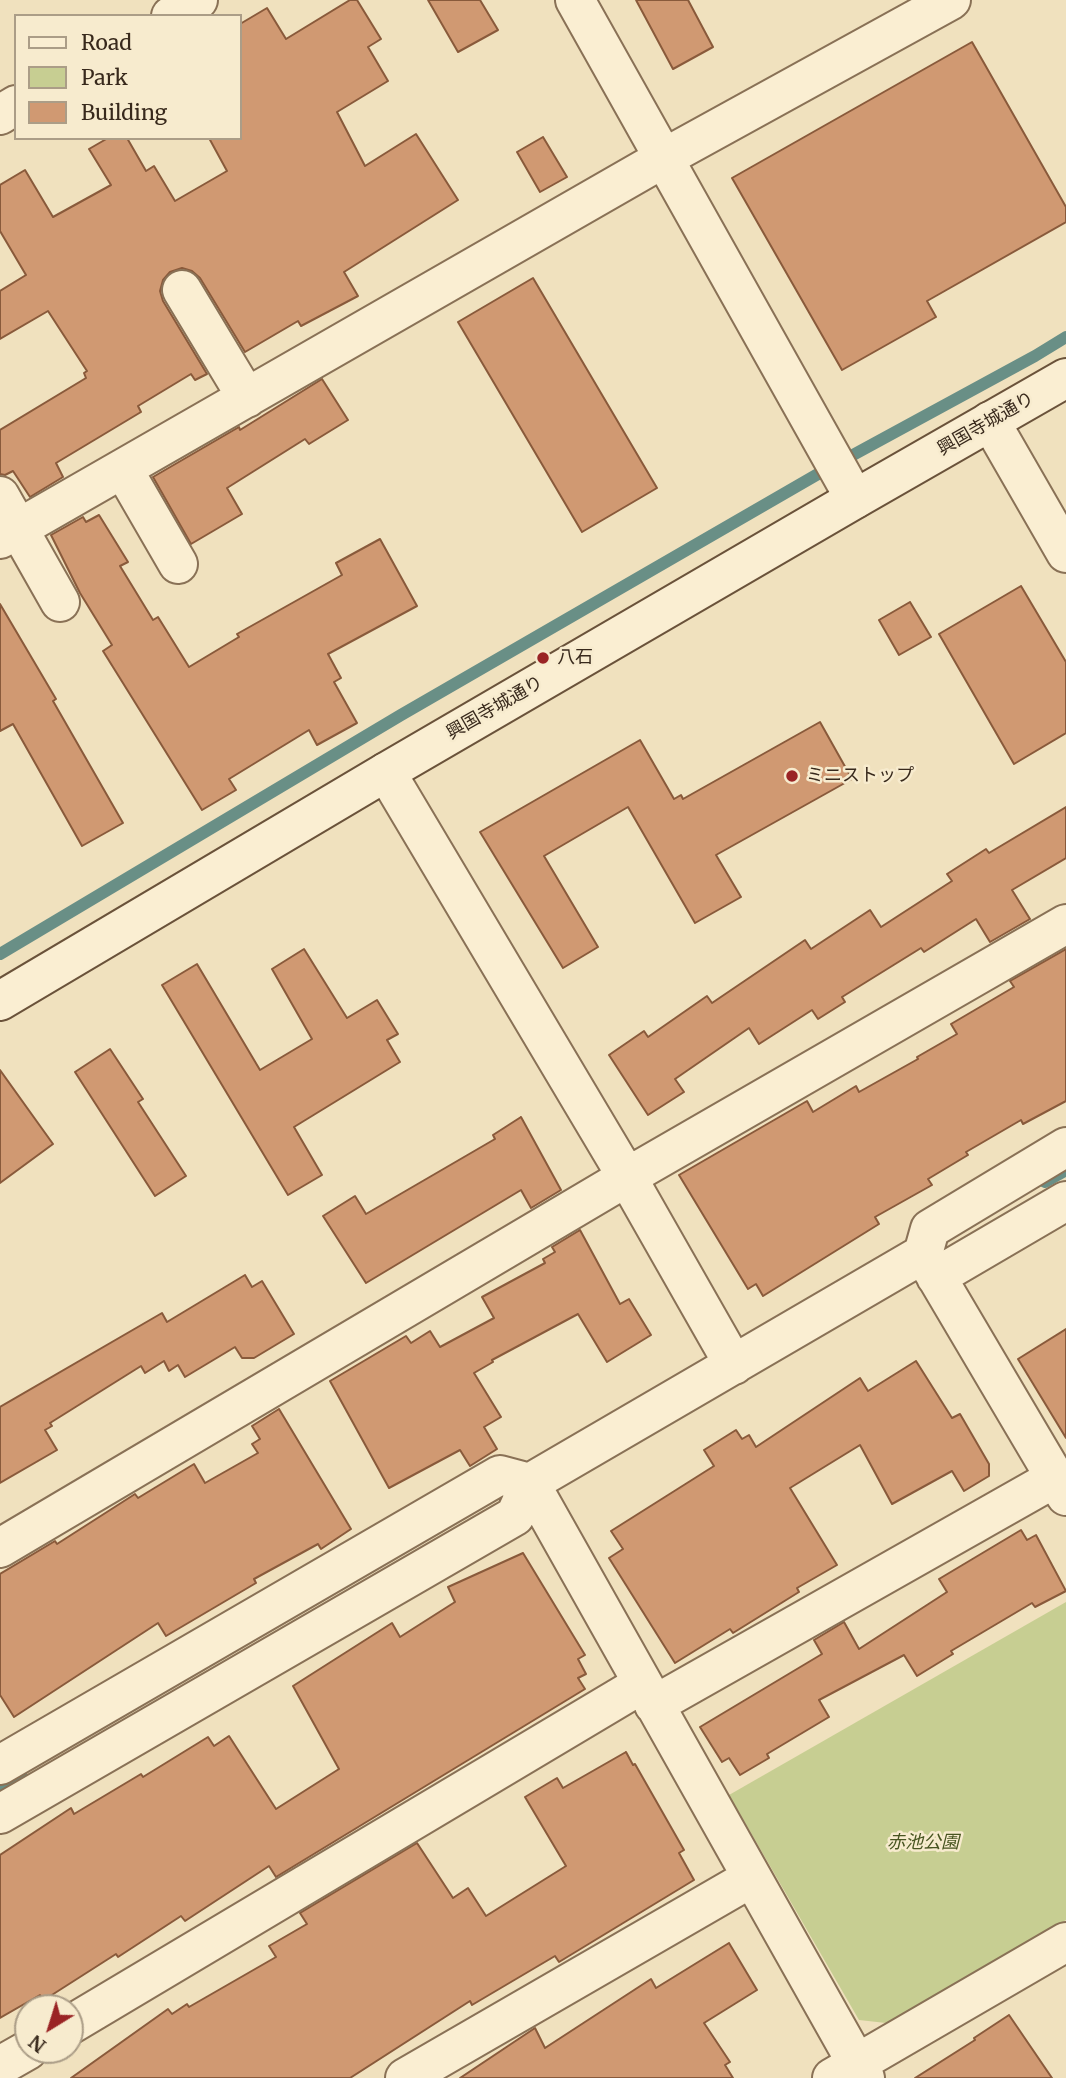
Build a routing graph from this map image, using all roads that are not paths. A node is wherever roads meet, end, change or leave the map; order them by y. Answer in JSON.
{"nodes":[{"id":1,"x":198,"y":0,"type":"edge"},
{"id":2,"x":575,"y":0,"type":"edge"},
{"id":3,"x":951,"y":0,"type":"edge"},
{"id":4,"x":174,"y":14,"type":"edge"},
{"id":5,"x":664,"y":158,"type":"junction"},
{"id":6,"x":183,"y":290,"type":"dead end"},
{"id":7,"x":1066,"y":379,"type":"edge"},
{"id":8,"x":247,"y":398,"type":"junction"},
{"id":9,"x":990,"y":421,"type":"junction"},
{"id":10,"x":123,"y":469,"type":"junction"},
{"id":11,"x":852,"y":493,"type":"junction"},
{"id":12,"x":0,"y":496,"type":"edge"},
{"id":13,"x":9,"y":534,"type":"edge"},
{"id":14,"x":1066,"y":553,"type":"edge"},
{"id":15,"x":178,"y":564,"type":"dead end"},
{"id":16,"x":60,"y":602,"type":"dead end"},
{"id":17,"x":386,"y":772,"type":"junction"},
{"id":18,"x":1066,"y":924,"type":"edge"},
{"id":19,"x":0,"y":1001,"type":"edge"},
{"id":20,"x":1066,"y":1147,"type":"edge"},
{"id":21,"x":627,"y":1177,"type":"junction"},
{"id":22,"x":1066,"y":1201,"type":"edge"},
{"id":23,"x":930,"y":1265,"type":"junction"},
{"id":24,"x":734,"y":1365,"type":"junction"},
{"id":25,"x":1058,"y":1470,"type":"edge"},
{"id":26,"x":530,"y":1483,"type":"junction"},
{"id":27,"x":0,"y":1548,"type":"edge"},
{"id":28,"x":648,"y":1695,"type":"junction"},
{"id":29,"x":0,"y":1765,"type":"edge"},
{"id":30,"x":0,"y":1814,"type":"edge"},
{"id":31,"x":751,"y":1878,"type":"junction"},
{"id":32,"x":1066,"y":1942,"type":"edge"},
{"id":33,"x":84,"y":2017,"type":"edge"},
{"id":34,"x":851,"y":2073,"type":"edge"},
{"id":35,"x":405,"y":2078,"type":"edge"}],
"edges":[{"from":1,"to":4,"type":"street"},
{"from":2,"to":5,"type":"street"},
{"from":3,"to":5,"type":"street"},
{"from":5,"to":8,"type":"street"},
{"from":5,"to":11,"type":"street"},
{"from":6,"to":8,"type":"street"},
{"from":7,"to":9,"type":"street","name":"興国寺城通り"},
{"from":8,"to":10,"type":"street"},
{"from":9,"to":11,"type":"street","name":"興国寺城通り"},
{"from":9,"to":14,"type":"street"},
{"from":10,"to":13,"type":"street"},
{"from":10,"to":15,"type":"street"},
{"from":11,"to":17,"type":"street","name":"興国寺城通り"},
{"from":12,"to":13,"type":"street"},
{"from":13,"to":16,"type":"street"},
{"from":17,"to":19,"type":"street","name":"興国寺城通り"},
{"from":17,"to":21,"type":"street"},
{"from":18,"to":21,"type":"street"},
{"from":20,"to":23,"type":"street"},
{"from":21,"to":24,"type":"street"},
{"from":21,"to":27,"type":"street"},
{"from":22,"to":23,"type":"street"},
{"from":23,"to":24,"type":"street"},
{"from":23,"to":25,"type":"street"},
{"from":24,"to":26,"type":"street"},
{"from":25,"to":28,"type":"street"},
{"from":26,"to":28,"type":"street"},
{"from":26,"to":29,"type":"street"},
{"from":26,"to":30,"type":"street"},
{"from":28,"to":31,"type":"street"},
{"from":28,"to":33,"type":"street"},
{"from":31,"to":34,"type":"street"},
{"from":31,"to":35,"type":"street"},
{"from":32,"to":34,"type":"street"}]}
